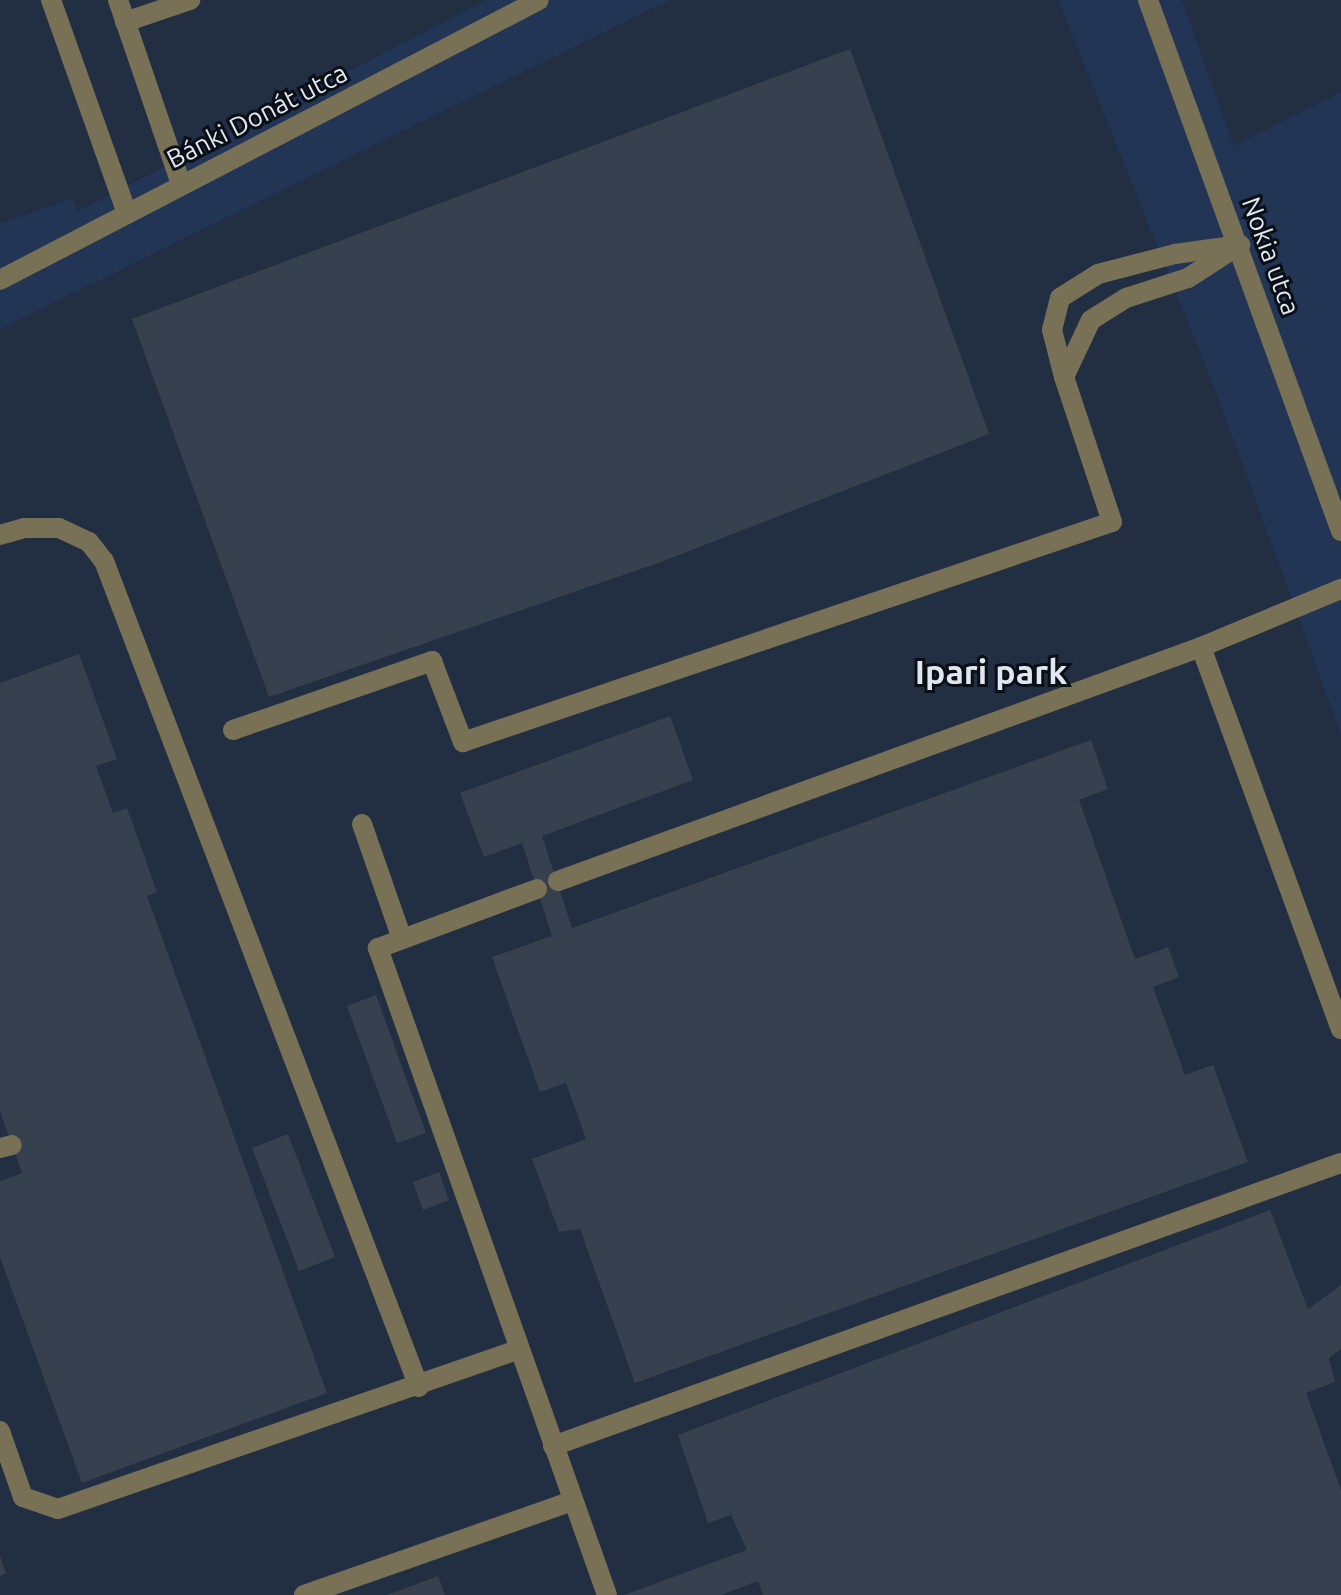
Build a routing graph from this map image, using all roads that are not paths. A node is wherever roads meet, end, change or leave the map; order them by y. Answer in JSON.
{"nodes":[{"id":1,"x":51,"y":0,"type":"edge"},
{"id":2,"x":118,"y":0,"type":"edge"},
{"id":3,"x":190,"y":0,"type":"edge"},
{"id":4,"x":539,"y":0,"type":"edge"},
{"id":5,"x":1148,"y":0,"type":"edge"},
{"id":6,"x":125,"y":22,"type":"junction"},
{"id":7,"x":181,"y":184,"type":"junction"},
{"id":8,"x":127,"y":213,"type":"junction"},
{"id":9,"x":1240,"y":245,"type":"junction"},
{"id":10,"x":0,"y":280,"type":"edge"},
{"id":11,"x":1064,"y":377,"type":"junction"},
{"id":12,"x":1341,"y":531,"type":"edge"},
{"id":13,"x":0,"y":535,"type":"edge"},
{"id":14,"x":1341,"y":589,"type":"edge"},
{"id":15,"x":1201,"y":647,"type":"junction"},
{"id":16,"x":233,"y":730,"type":"dead end"},
{"id":17,"x":362,"y":824,"type":"dead end"},
{"id":18,"x":558,"y":881,"type":"dead end"},
{"id":19,"x":537,"y":889,"type":"dead end"},
{"id":20,"x":402,"y":939,"type":"junction"},
{"id":21,"x":1341,"y":1029,"type":"edge"},
{"id":22,"x":1341,"y":1163,"type":"edge"},
{"id":23,"x":518,"y":1350,"type":"junction"},
{"id":24,"x":419,"y":1387,"type":"junction"},
{"id":25,"x":0,"y":1431,"type":"edge"},
{"id":26,"x":553,"y":1446,"type":"junction"},
{"id":27,"x":573,"y":1501,"type":"junction"},
{"id":28,"x":304,"y":1595,"type":"edge"},
{"id":29,"x":607,"y":1595,"type":"edge"}],
"edges":[{"from":1,"to":8,"type":"street"},
{"from":2,"to":6,"type":"street"},
{"from":3,"to":6,"type":"street"},
{"from":4,"to":7,"type":"street","name":"Bánki Donát utca"},
{"from":5,"to":9,"type":"street","name":"Nokia utca"},
{"from":6,"to":7,"type":"street"},
{"from":7,"to":8,"type":"street","name":"Bánki Donát utca"},
{"from":8,"to":10,"type":"street","name":"Bánki Donát utca"},
{"from":9,"to":11,"type":"street"},
{"from":9,"to":11,"type":"street"},
{"from":9,"to":12,"type":"street","name":"Nokia utca"},
{"from":11,"to":16,"type":"street"},
{"from":13,"to":24,"type":"street"},
{"from":14,"to":15,"type":"street"},
{"from":15,"to":18,"type":"street"},
{"from":15,"to":21,"type":"street"},
{"from":17,"to":20,"type":"street"},
{"from":19,"to":20,"type":"street"},
{"from":20,"to":23,"type":"street"},
{"from":22,"to":26,"type":"street"},
{"from":23,"to":24,"type":"street"},
{"from":23,"to":26,"type":"street"},
{"from":24,"to":25,"type":"street"},
{"from":26,"to":27,"type":"street"},
{"from":27,"to":28,"type":"street"},
{"from":27,"to":29,"type":"street"}]}
